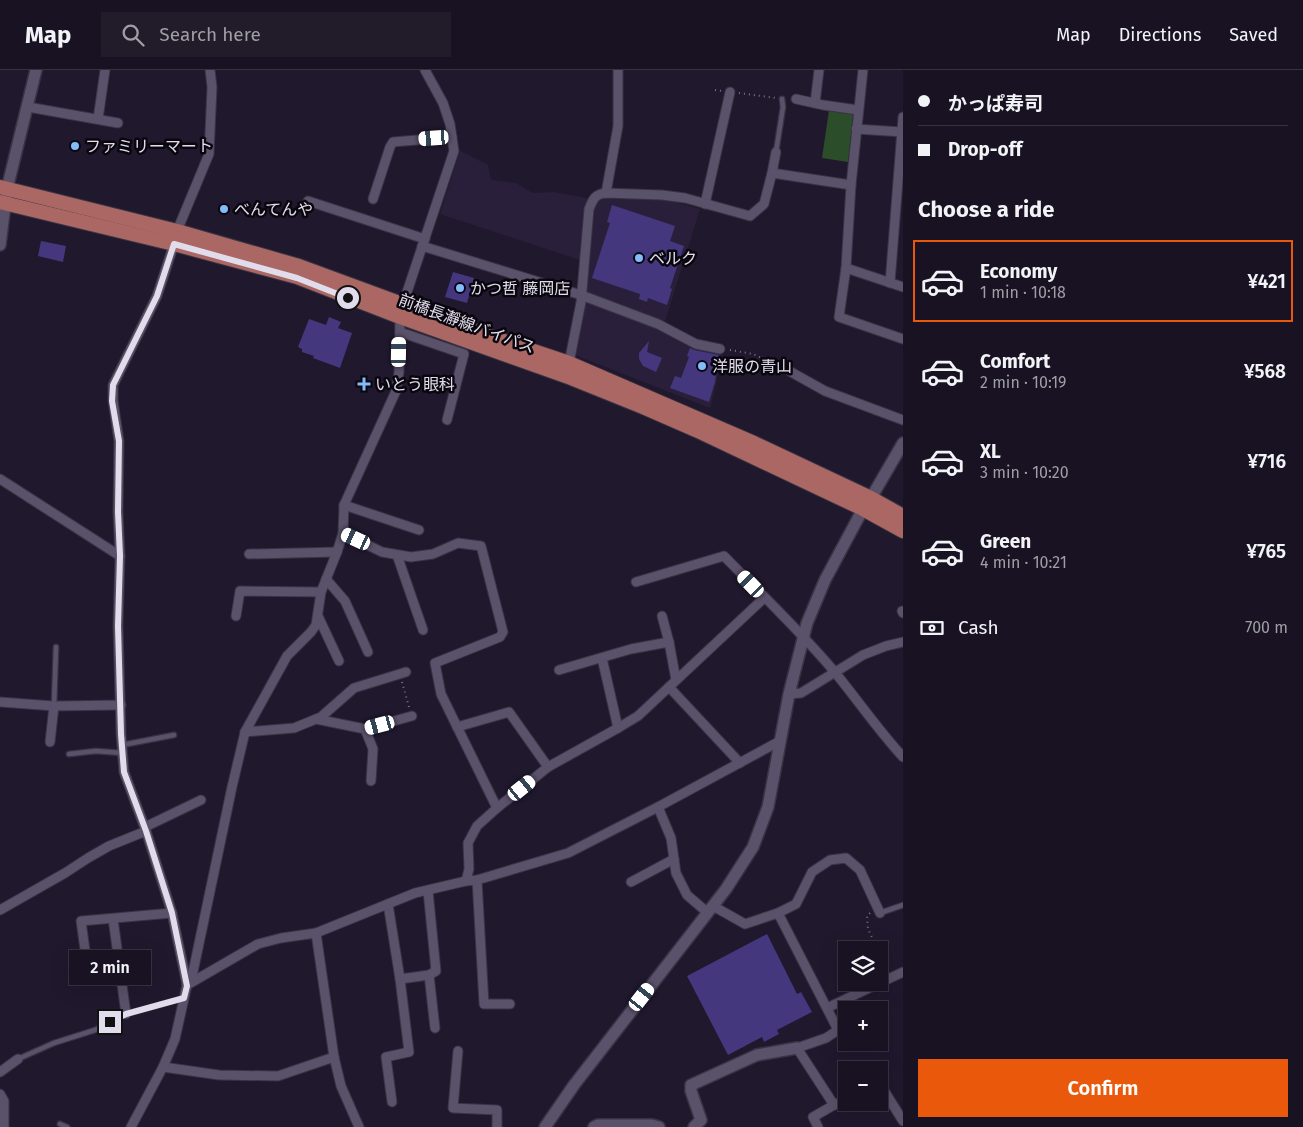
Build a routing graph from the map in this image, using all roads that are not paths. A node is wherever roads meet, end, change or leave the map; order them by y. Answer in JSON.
{"nodes":[{"id":1,"x":36,"y":70,"type":"edge"},
{"id":2,"x":105,"y":70,"type":"edge"},
{"id":3,"x":210,"y":70,"type":"edge"},
{"id":4,"x":425,"y":70,"type":"edge"},
{"id":5,"x":618,"y":70,"type":"edge"},
{"id":6,"x":819,"y":70,"type":"edge"},
{"id":7,"x":862,"y":70,"type":"edge"},
{"id":8,"x":730,"y":92,"type":"road end"},
{"id":9,"x":782,"y":98,"type":"road end"},
{"id":10,"x":796,"y":99,"type":"dead end"},
{"id":11,"x":815,"y":103,"type":"junction"},
{"id":12,"x":28,"y":107,"type":"junction"},
{"id":13,"x":858,"y":110,"type":"junction"},
{"id":14,"x":903,"y":117,"type":"edge"},
{"id":15,"x":98,"y":119,"type":"junction"},
{"id":16,"x":118,"y":123,"type":"dead end"},
{"id":17,"x":856,"y":129,"type":"junction"},
{"id":18,"x":903,"y":132,"type":"edge"},
{"id":19,"x":452,"y":137,"type":"junction"},
{"id":20,"x":776,"y":152,"type":"joint"},
{"id":21,"x":772,"y":173,"type":"junction"},
{"id":22,"x":851,"y":185,"type":"junction"},
{"id":23,"x":3,"y":188,"type":"edge"},
{"id":24,"x":606,"y":193,"type":"junction"},
{"id":25,"x":374,"y":199,"type":"dead end"},
{"id":26,"x":308,"y":201,"type":"dead end"},
{"id":27,"x":2,"y":203,"type":"edge"},
{"id":28,"x":705,"y":204,"type":"junction"},
{"id":29,"x":175,"y":238,"type":"junction"},
{"id":30,"x":423,"y":242,"type":"junction"},
{"id":31,"x":0,"y":245,"type":"edge"},
{"id":32,"x":846,"y":268,"type":"junction"},
{"id":33,"x":890,"y":283,"type":"junction"},
{"id":34,"x":903,"y":287,"type":"edge"},
{"id":35,"x":581,"y":295,"type":"junction"},
{"id":36,"x":401,"y":311,"type":"junction"},
{"id":37,"x":400,"y":332,"type":"junction"},
{"id":38,"x":903,"y":340,"type":"edge"},
{"id":39,"x":720,"y":349,"type":"road end"},
{"id":40,"x":569,"y":363,"type":"junction"},
{"id":41,"x":791,"y":372,"type":"road end"},
{"id":42,"x":446,"y":420,"type":"dead end"},
{"id":43,"x":903,"y":420,"type":"edge"},
{"id":44,"x":903,"y":443,"type":"edge"},
{"id":45,"x":0,"y":479,"type":"edge"},
{"id":46,"x":867,"y":503,"type":"junction"},
{"id":47,"x":344,"y":505,"type":"junction"},
{"id":48,"x":903,"y":516,"type":"edge"},
{"id":49,"x":419,"y":530,"type":"dead end"},
{"id":50,"x":903,"y":531,"type":"edge"},
{"id":51,"x":343,"y":533,"type":"junction"},
{"id":52,"x":337,"y":552,"type":"junction"},
{"id":53,"x":249,"y":554,"type":"dead end"},
{"id":54,"x":397,"y":555,"type":"junction"},
{"id":55,"x":120,"y":556,"type":"junction"},
{"id":56,"x":326,"y":579,"type":"junction"},
{"id":57,"x":636,"y":582,"type":"dead end"},
{"id":58,"x":321,"y":592,"type":"junction"},
{"id":59,"x":764,"y":598,"type":"junction"},
{"id":60,"x":318,"y":615,"type":"junction"},
{"id":61,"x":236,"y":616,"type":"dead end"},
{"id":62,"x":662,"y":616,"type":"dead end"},
{"id":63,"x":423,"y":630,"type":"dead end"},
{"id":64,"x":803,"y":636,"type":"junction"},
{"id":65,"x":668,"y":642,"type":"junction"},
{"id":66,"x":902,"y":643,"type":"edge"},
{"id":67,"x":56,"y":647,"type":"dead end"},
{"id":68,"x":368,"y":652,"type":"dead end"},
{"id":69,"x":602,"y":658,"type":"junction"},
{"id":70,"x":339,"y":661,"type":"dead end"},
{"id":71,"x":559,"y":670,"type":"dead end"},
{"id":72,"x":834,"y":672,"type":"junction"},
{"id":73,"x":403,"y":673,"type":"road end"},
{"id":74,"x":676,"y":680,"type":"junction"},
{"id":75,"x":669,"y":687,"type":"junction"},
{"id":76,"x":789,"y":694,"type":"junction"},
{"id":77,"x":0,"y":702,"type":"edge"},
{"id":78,"x":121,"y":705,"type":"junction"},
{"id":79,"x":54,"y":706,"type":"junction"},
{"id":80,"x":412,"y":716,"type":"road end"},
{"id":81,"x":316,"y":718,"type":"junction"},
{"id":82,"x":457,"y":727,"type":"junction"},
{"id":83,"x":618,"y":728,"type":"junction"},
{"id":84,"x":365,"y":729,"type":"junction"},
{"id":85,"x":245,"y":732,"type":"junction"},
{"id":86,"x":174,"y":735,"type":"dead end"},
{"id":87,"x":780,"y":741,"type":"junction"},
{"id":88,"x":50,"y":742,"type":"dead end"},
{"id":89,"x":122,"y":749,"type":"junction"},
{"id":90,"x":69,"y":754,"type":"dead end"},
{"id":91,"x":903,"y":757,"type":"edge"},
{"id":92,"x":740,"y":763,"type":"junction"},
{"id":93,"x":548,"y":767,"type":"junction"},
{"id":94,"x":371,"y":781,"type":"dead end"},
{"id":95,"x":200,"y":800,"type":"dead end"},
{"id":96,"x":658,"y":807,"type":"junction"},
{"id":97,"x":496,"y":808,"type":"junction"},
{"id":98,"x":145,"y":829,"type":"junction"},
{"id":99,"x":674,"y":859,"type":"junction"},
{"id":100,"x":477,"y":880,"type":"junction"},
{"id":101,"x":466,"y":881,"type":"junction"},
{"id":102,"x":631,"y":882,"type":"dead end"},
{"id":103,"x":428,"y":891,"type":"junction"},
{"id":104,"x":388,"y":904,"type":"junction"},
{"id":105,"x":903,"y":905,"type":"edge"},
{"id":106,"x":710,"y":909,"type":"junction"},
{"id":107,"x":878,"y":909,"type":"joint"},
{"id":108,"x":0,"y":910,"type":"edge"},
{"id":109,"x":172,"y":913,"type":"junction"},
{"id":110,"x":778,"y":913,"type":"junction"},
{"id":111,"x":113,"y":919,"type":"junction"},
{"id":112,"x":316,"y":933,"type":"junction"},
{"id":113,"x":86,"y":957,"type":"dead end"},
{"id":114,"x":903,"y":972,"type":"edge"},
{"id":115,"x":428,"y":975,"type":"junction"},
{"id":116,"x":400,"y":979,"type":"junction"},
{"id":117,"x":187,"y":986,"type":"junction"},
{"id":118,"x":184,"y":998,"type":"junction"},
{"id":119,"x":510,"y":1004,"type":"dead end"},
{"id":120,"x":827,"y":1008,"type":"junction"},
{"id":121,"x":126,"y":1014,"type":"junction"},
{"id":122,"x":435,"y":1028,"type":"dead end"},
{"id":123,"x":797,"y":1048,"type":"junction"},
{"id":124,"x":458,"y":1051,"type":"dead end"},
{"id":125,"x":334,"y":1057,"type":"junction"},
{"id":126,"x":18,"y":1059,"type":"joint"},
{"id":127,"x":162,"y":1067,"type":"junction"},
{"id":128,"x":0,"y":1072,"type":"edge"},
{"id":129,"x":0,"y":1094,"type":"edge"},
{"id":130,"x":888,"y":1097,"type":"edge"},
{"id":131,"x":392,"y":1102,"type":"dead end"},
{"id":132,"x":838,"y":1103,"type":"edge"},
{"id":133,"x":834,"y":1105,"type":"junction"},
{"id":134,"x":903,"y":1121,"type":"edge"},
{"id":135,"x":60,"y":1124,"type":"dead end"},
{"id":136,"x":4,"y":1127,"type":"edge"},
{"id":137,"x":67,"y":1127,"type":"edge"},
{"id":138,"x":131,"y":1127,"type":"edge"},
{"id":139,"x":359,"y":1127,"type":"edge"},
{"id":140,"x":497,"y":1127,"type":"edge"},
{"id":141,"x":545,"y":1127,"type":"edge"},
{"id":142,"x":594,"y":1127,"type":"edge"},
{"id":143,"x":659,"y":1127,"type":"edge"},
{"id":144,"x":694,"y":1127,"type":"edge"},
{"id":145,"x":818,"y":1127,"type":"edge"}],
"edges":[{"from":1,"to":12,"type":"street"},
{"from":2,"to":15,"type":"street"},
{"from":3,"to":29,"type":"street"},
{"from":4,"to":19,"type":"street"},
{"from":5,"to":24,"type":"street"},
{"from":6,"to":11,"type":"street"},
{"from":7,"to":13,"type":"street"},
{"from":8,"to":28,"type":"street"},
{"from":9,"to":20,"type":"lane"},
{"from":10,"to":11,"type":"street"},
{"from":11,"to":13,"type":"street"},
{"from":12,"to":15,"type":"street"},
{"from":12,"to":23,"type":"street"},
{"from":13,"to":17,"type":"street"},
{"from":14,"to":18,"type":"street"},
{"from":15,"to":16,"type":"street"},
{"from":17,"to":18,"type":"street"},
{"from":17,"to":22,"type":"street"},
{"from":18,"to":33,"type":"street"},
{"from":19,"to":25,"type":"street"},
{"from":19,"to":30,"type":"street"},
{"from":20,"to":21,"type":"street"},
{"from":21,"to":22,"type":"street"},
{"from":21,"to":28,"type":"street"},
{"from":22,"to":32,"type":"street"},
{"from":23,"to":27,"type":"street"},
{"from":23,"to":29,"type":"main road","name":"前橋長瀞線バイパス"},
{"from":24,"to":28,"type":"street"},
{"from":24,"to":35,"type":"street"},
{"from":26,"to":30,"type":"street"},
{"from":27,"to":29,"type":"main road","name":"前橋長瀞線バイパス"},
{"from":27,"to":31,"type":"street"},
{"from":29,"to":36,"type":"main road","name":"前橋長瀞線バイパス"},
{"from":29,"to":55,"type":"street"},
{"from":30,"to":35,"type":"street"},
{"from":30,"to":36,"type":"street"},
{"from":32,"to":33,"type":"street"},
{"from":32,"to":38,"type":"street"},
{"from":33,"to":34,"type":"street"},
{"from":35,"to":39,"type":"street"},
{"from":35,"to":40,"type":"street"},
{"from":36,"to":37,"type":"street"},
{"from":36,"to":40,"type":"main road","name":"前橋長瀞線バイパス"},
{"from":36,"to":46,"type":"main road","name":"前橋長瀞線バイパス"},
{"from":37,"to":42,"type":"street"},
{"from":37,"to":47,"type":"street"},
{"from":40,"to":46,"type":"main road","name":"前橋長瀞線バイパス"},
{"from":41,"to":43,"type":"street"},
{"from":44,"to":46,"type":"street"},
{"from":45,"to":55,"type":"street"},
{"from":46,"to":48,"type":"main road","name":"前橋長瀞線バイパス"},
{"from":46,"to":50,"type":"main road","name":"前橋長瀞線バイパス"},
{"from":46,"to":64,"type":"street"},
{"from":47,"to":49,"type":"street"},
{"from":47,"to":51,"type":"street"},
{"from":51,"to":52,"type":"street"},
{"from":51,"to":54,"type":"street"},
{"from":52,"to":53,"type":"street"},
{"from":52,"to":56,"type":"street"},
{"from":54,"to":63,"type":"street"},
{"from":54,"to":82,"type":"street"},
{"from":55,"to":78,"type":"street"},
{"from":56,"to":58,"type":"street"},
{"from":56,"to":68,"type":"street"},
{"from":57,"to":59,"type":"street"},
{"from":58,"to":60,"type":"street"},
{"from":58,"to":61,"type":"street"},
{"from":59,"to":64,"type":"street"},
{"from":59,"to":74,"type":"street"},
{"from":60,"to":70,"type":"street"},
{"from":60,"to":85,"type":"street"},
{"from":62,"to":65,"type":"street"},
{"from":64,"to":72,"type":"street"},
{"from":64,"to":76,"type":"street"},
{"from":65,"to":69,"type":"street"},
{"from":65,"to":74,"type":"street"},
{"from":66,"to":72,"type":"street"},
{"from":67,"to":79,"type":"lane"},
{"from":69,"to":71,"type":"street"},
{"from":69,"to":83,"type":"street"},
{"from":72,"to":76,"type":"street"},
{"from":72,"to":91,"type":"street"},
{"from":73,"to":81,"type":"street"},
{"from":74,"to":75,"type":"street"},
{"from":75,"to":83,"type":"street"},
{"from":75,"to":92,"type":"street"},
{"from":76,"to":87,"type":"street"},
{"from":77,"to":79,"type":"street"},
{"from":78,"to":79,"type":"street"},
{"from":78,"to":89,"type":"street"},
{"from":79,"to":88,"type":"street"},
{"from":80,"to":84,"type":"street"},
{"from":81,"to":84,"type":"street"},
{"from":81,"to":85,"type":"street"},
{"from":82,"to":93,"type":"street"},
{"from":82,"to":97,"type":"street"},
{"from":83,"to":93,"type":"street"},
{"from":84,"to":94,"type":"street"},
{"from":85,"to":117,"type":"street"},
{"from":86,"to":89,"type":"lane"},
{"from":87,"to":92,"type":"street"},
{"from":87,"to":106,"type":"street"},
{"from":89,"to":90,"type":"lane"},
{"from":89,"to":98,"type":"street"},
{"from":92,"to":96,"type":"street"},
{"from":93,"to":97,"type":"street"},
{"from":95,"to":98,"type":"street"},
{"from":96,"to":99,"type":"street"},
{"from":96,"to":100,"type":"street"},
{"from":97,"to":101,"type":"street"},
{"from":98,"to":108,"type":"street"},
{"from":98,"to":109,"type":"street"},
{"from":99,"to":102,"type":"street"},
{"from":99,"to":106,"type":"street"},
{"from":100,"to":101,"type":"street"},
{"from":100,"to":119,"type":"street"},
{"from":101,"to":103,"type":"street"},
{"from":103,"to":104,"type":"street"},
{"from":103,"to":115,"type":"street"},
{"from":104,"to":112,"type":"street"},
{"from":104,"to":116,"type":"street"},
{"from":105,"to":107,"type":"lane"},
{"from":106,"to":110,"type":"street"},
{"from":106,"to":141,"type":"street"},
{"from":107,"to":110,"type":"street"},
{"from":109,"to":111,"type":"street"},
{"from":109,"to":117,"type":"street"},
{"from":110,"to":120,"type":"street"},
{"from":111,"to":113,"type":"street"},
{"from":111,"to":121,"type":"street"},
{"from":112,"to":117,"type":"street"},
{"from":112,"to":125,"type":"street"},
{"from":114,"to":120,"type":"street"},
{"from":115,"to":116,"type":"street"},
{"from":115,"to":122,"type":"street"},
{"from":116,"to":131,"type":"street"},
{"from":117,"to":118,"type":"street"},
{"from":118,"to":121,"type":"lane"},
{"from":118,"to":127,"type":"street"},
{"from":120,"to":123,"type":"street"},
{"from":121,"to":126,"type":"lane"},
{"from":123,"to":133,"type":"street"},
{"from":123,"to":144,"type":"street"},
{"from":124,"to":140,"type":"street"},
{"from":125,"to":127,"type":"street"},
{"from":125,"to":139,"type":"street"},
{"from":126,"to":128,"type":"street"},
{"from":127,"to":138,"type":"street"},
{"from":129,"to":136,"type":"street"},
{"from":130,"to":134,"type":"street"},
{"from":132,"to":133,"type":"street"},
{"from":133,"to":145,"type":"street"},
{"from":135,"to":137,"type":"lane"},
{"from":142,"to":143,"type":"street"}]}
